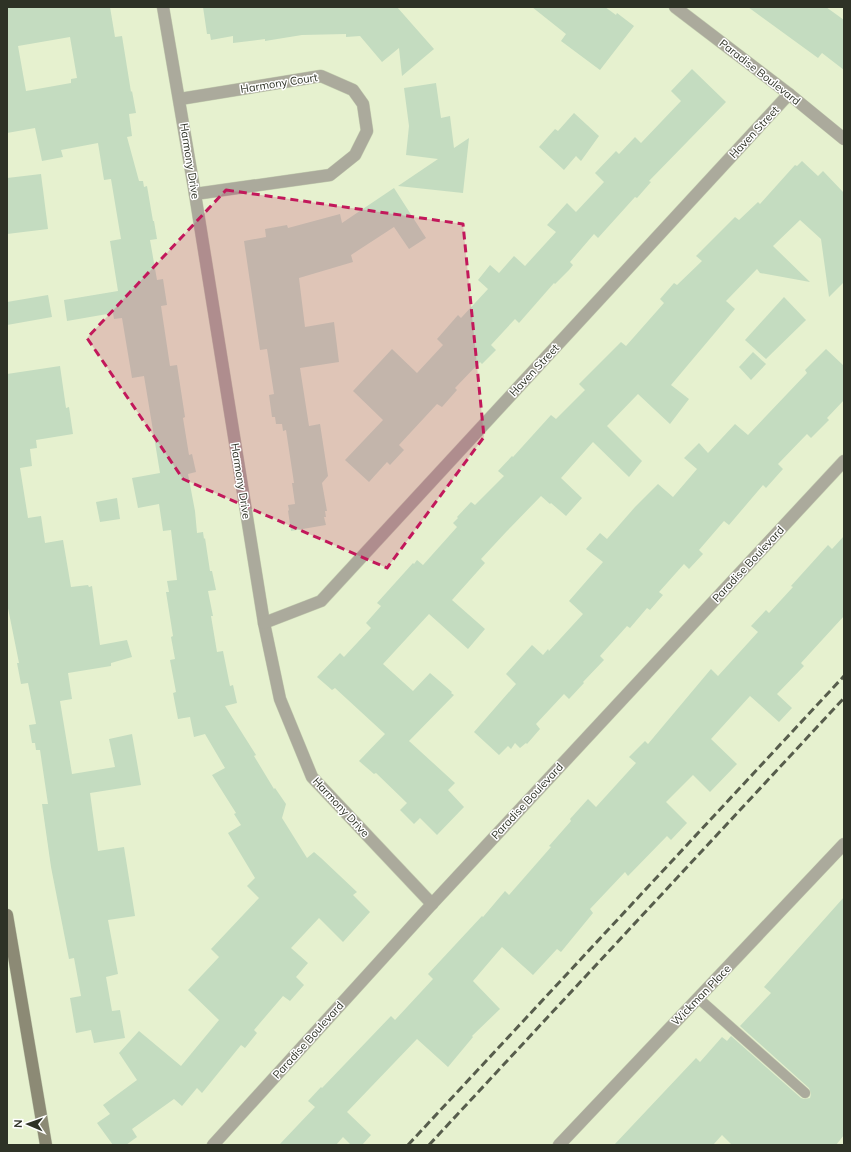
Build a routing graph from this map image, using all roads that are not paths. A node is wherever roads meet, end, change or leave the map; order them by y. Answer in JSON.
{"nodes":[{"id":1,"x":164,"y":7,"type":"edge"},
{"id":2,"x":675,"y":7,"type":"edge"},
{"id":3,"x":789,"y":94,"type":"junction"},
{"id":4,"x":180,"y":99,"type":"junction"},
{"id":5,"x":844,"y":139,"type":"edge"},
{"id":6,"x":195,"y":194,"type":"junction"},
{"id":7,"x":844,"y":461,"type":"edge"},
{"id":8,"x":264,"y":623,"type":"junction"},
{"id":9,"x":844,"y":844,"type":"edge"},
{"id":10,"x":432,"y":904,"type":"junction"},
{"id":11,"x":7,"y":915,"type":"edge"},
{"id":12,"x":698,"y":998,"type":"junction"},
{"id":13,"x":805,"y":1093,"type":"dead end"},
{"id":14,"x":46,"y":1145,"type":"edge"},
{"id":15,"x":213,"y":1145,"type":"edge"},
{"id":16,"x":559,"y":1145,"type":"edge"}],
"edges":[{"from":1,"to":4,"type":"street","name":"Harmony Drive"},
{"from":2,"to":3,"type":"street","name":"Paradise Boulevard"},
{"from":3,"to":5,"type":"street","name":"Paradise Boulevard"},
{"from":3,"to":8,"type":"street","name":"Haven Street"},
{"from":4,"to":6,"type":"street","name":"Harmony Drive"},
{"from":4,"to":6,"type":"street","name":"Harmony Court"},
{"from":6,"to":8,"type":"street","name":"Harmony Drive"},
{"from":7,"to":10,"type":"street","name":"Paradise Boulevard"},
{"from":8,"to":10,"type":"street","name":"Harmony Drive"},
{"from":9,"to":12,"type":"street","name":"Wickman Place"},
{"from":10,"to":15,"type":"street","name":"Paradise Boulevard"},
{"from":11,"to":14,"type":"main road"},
{"from":12,"to":13,"type":"lane"},
{"from":12,"to":16,"type":"street","name":"Wickman Place"}]}
